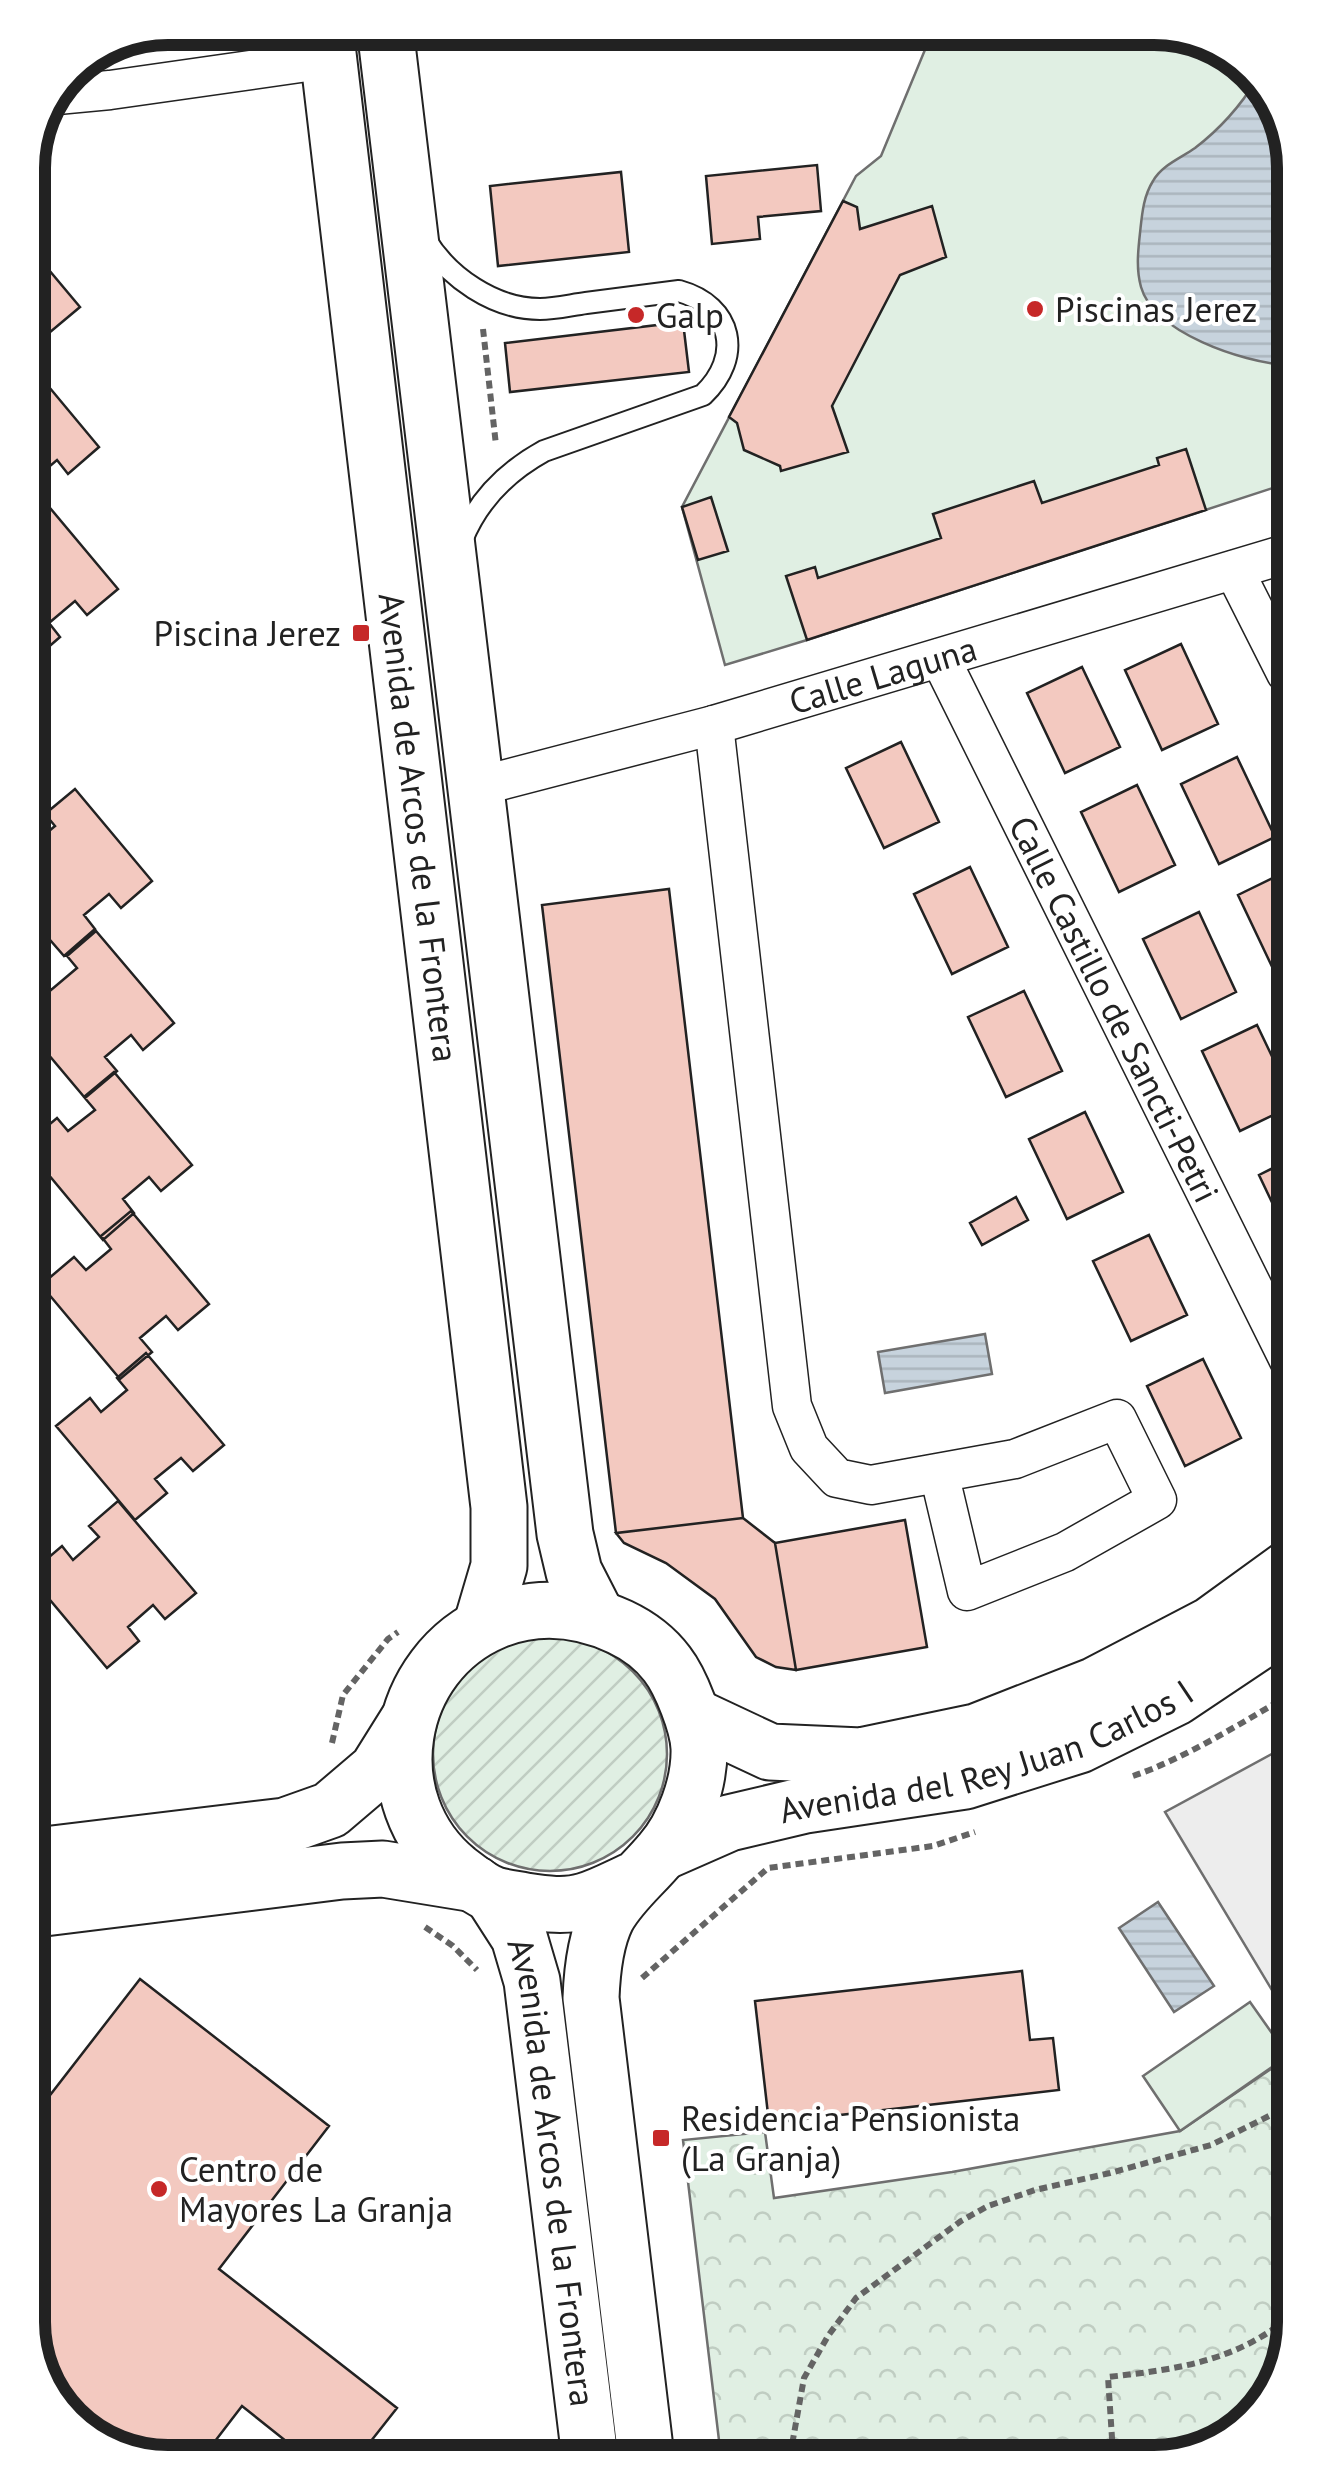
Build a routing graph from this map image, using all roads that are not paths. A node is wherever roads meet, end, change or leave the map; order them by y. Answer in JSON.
{"nodes":[{"id":1,"x":317,"y":45,"type":"edge"},
{"id":2,"x":327,"y":45,"type":"edge"},
{"id":3,"x":387,"y":45,"type":"edge"},
{"id":4,"x":72,"y":92,"type":"edge"},
{"id":5,"x":406,"y":202,"type":"junction"},
{"id":6,"x":1277,"y":557,"type":"edge"},
{"id":7,"x":1234,"y":570,"type":"junction"},
{"id":8,"x":452,"y":581,"type":"junction"},
{"id":9,"x":1277,"y":655,"type":"edge"},
{"id":10,"x":940,"y":658,"type":"junction"},
{"id":11,"x":714,"y":725,"type":"junction"},
{"id":12,"x":476,"y":787,"type":"junction"},
{"id":13,"x":1277,"y":1336,"type":"edge"},
{"id":14,"x":939,"y":1473,"type":"junction"},
{"id":15,"x":1277,"y":1577,"type":"edge"},
{"id":16,"x":596,"y":1616,"type":"junction"},
{"id":17,"x":480,"y":1627,"type":"junction"},
{"id":18,"x":1277,"y":1629,"type":"edge"},
{"id":19,"x":693,"y":1716,"type":"junction"},
{"id":20,"x":408,"y":1722,"type":"junction"},
{"id":21,"x":45,"y":1855,"type":"edge"},
{"id":22,"x":648,"y":1866,"type":"junction"},
{"id":23,"x":484,"y":1890,"type":"junction"},
{"id":24,"x":45,"y":1908,"type":"edge"},
{"id":25,"x":588,"y":2445,"type":"edge"},
{"id":26,"x":645,"y":2445,"type":"edge"}],
"edges":[{"from":1,"to":4,"type":"street"},
{"from":2,"to":17,"type":"main road","name":"Avenida de Arcos de la Frontera"},
{"from":3,"to":5,"type":"main road","name":"Avenida de Arcos de la Frontera"},
{"from":5,"to":8,"type":"main road","name":"Avenida de Arcos de la Frontera"},
{"from":5,"to":8,"type":"lane"},
{"from":6,"to":7,"type":"street","name":"Calle Laguna"},
{"from":7,"to":9,"type":"street"},
{"from":7,"to":10,"type":"street","name":"Calle Laguna"},
{"from":8,"to":12,"type":"main road","name":"Avenida de Arcos de la Frontera"},
{"from":10,"to":11,"type":"street","name":"Calle Laguna"},
{"from":10,"to":13,"type":"street","name":"Calle Castillo de Sancti-Petri"},
{"from":11,"to":12,"type":"street","name":"Calle Laguna"},
{"from":11,"to":14,"type":"street"},
{"from":12,"to":16,"type":"main road","name":"Avenida de Arcos de la Frontera"},
{"from":14,"to":14,"type":"street"},
{"from":15,"to":19,"type":"main road","name":"Avenida del Rey Juan Carlos I"},
{"from":16,"to":17,"type":"main road","name":"Avenida de Arcos de la Frontera"},
{"from":16,"to":19,"type":"main road","name":"Avenida de Arcos de la Frontera"},
{"from":17,"to":20,"type":"main road","name":"Avenida de Arcos de la Frontera"},
{"from":18,"to":22,"type":"main road","name":"Avenida del Rey Juan Carlos I"},
{"from":19,"to":22,"type":"main road","name":"Avenida de Arcos de la Frontera"},
{"from":20,"to":21,"type":"main road"},
{"from":20,"to":23,"type":"main road","name":"Avenida de Arcos de la Frontera"},
{"from":22,"to":23,"type":"main road","name":"Avenida de Arcos de la Frontera"},
{"from":22,"to":26,"type":"main road","name":"Avenida de Arcos de la Frontera"},
{"from":23,"to":24,"type":"main road"},
{"from":23,"to":25,"type":"main road","name":"Avenida de Arcos de la Frontera"}]}
